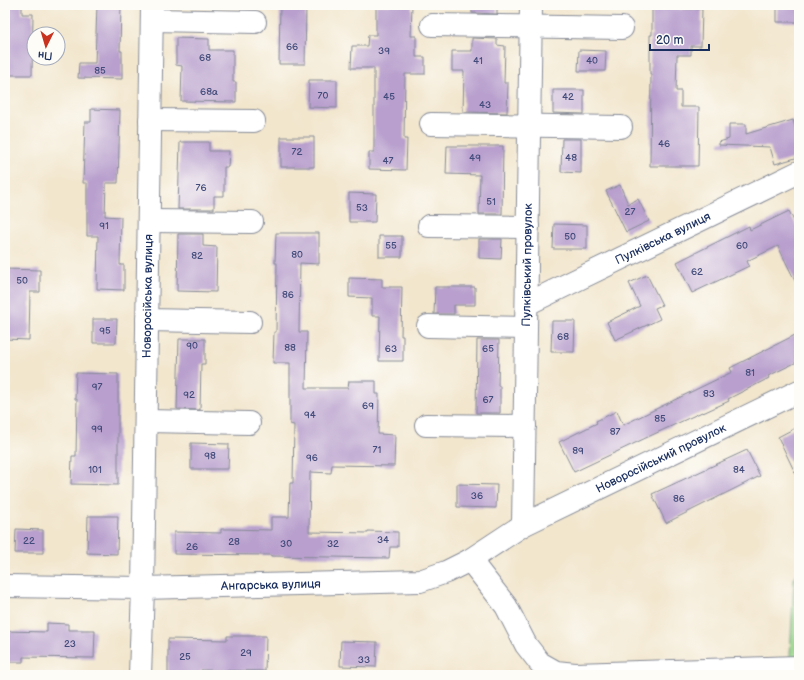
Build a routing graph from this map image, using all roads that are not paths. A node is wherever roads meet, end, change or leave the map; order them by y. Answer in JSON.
{"nodes":[{"id":1,"x":532,"y":5,"type":"edge"},
{"id":2,"x":152,"y":13,"type":"edge"},
{"id":3,"x":255,"y":22,"type":"dead end"},
{"id":4,"x":432,"y":25,"type":"dead end"},
{"id":5,"x":531,"y":26,"type":"junction"},
{"id":6,"x":622,"y":28,"type":"dead end"},
{"id":7,"x":150,"y":120,"type":"junction"},
{"id":8,"x":254,"y":121,"type":"dead end"},
{"id":9,"x":431,"y":124,"type":"dead end"},
{"id":10,"x":530,"y":125,"type":"junction"},
{"id":11,"x":620,"y":127,"type":"dead end"},
{"id":12,"x":799,"y":172,"type":"edge"},
{"id":13,"x":149,"y":221,"type":"junction"},
{"id":14,"x":252,"y":222,"type":"dead end"},
{"id":15,"x":429,"y":226,"type":"dead end"},
{"id":16,"x":528,"y":227,"type":"junction"},
{"id":17,"x":527,"y":304,"type":"junction"},
{"id":18,"x":147,"y":320,"type":"junction"},
{"id":19,"x":250,"y":322,"type":"dead end"},
{"id":20,"x":428,"y":326,"type":"dead end"},
{"id":21,"x":526,"y":328,"type":"junction"},
{"id":22,"x":799,"y":391,"type":"edge"},
{"id":23,"x":146,"y":422,"type":"junction"},
{"id":24,"x":249,"y":423,"type":"dead end"},
{"id":25,"x":426,"y":425,"type":"dead end"},
{"id":26,"x":525,"y":426,"type":"junction"},
{"id":27,"x":523,"y":525,"type":"junction"},
{"id":28,"x":470,"y":560,"type":"junction"},
{"id":29,"x":5,"y":586,"type":"edge"},
{"id":30,"x":143,"y":588,"type":"junction"},
{"id":31,"x":792,"y":670,"type":"edge"},
{"id":32,"x":575,"y":674,"type":"edge"},
{"id":33,"x":140,"y":675,"type":"edge"}],
"edges":[{"from":1,"to":5,"type":"street","name":"Пулківський провулок"},
{"from":2,"to":3,"type":"street"},
{"from":2,"to":7,"type":"street","name":"Новоросійська вулиця"},
{"from":4,"to":5,"type":"street"},
{"from":5,"to":6,"type":"street"},
{"from":5,"to":10,"type":"street","name":"Пулківський провулок"},
{"from":7,"to":8,"type":"street"},
{"from":7,"to":13,"type":"street","name":"Новоросійська вулиця"},
{"from":9,"to":10,"type":"street"},
{"from":10,"to":11,"type":"street"},
{"from":10,"to":16,"type":"street","name":"Пулківський провулок"},
{"from":12,"to":17,"type":"street","name":"Пулківська вулиця"},
{"from":13,"to":14,"type":"street"},
{"from":13,"to":18,"type":"street","name":"Новоросійська вулиця"},
{"from":15,"to":16,"type":"street"},
{"from":16,"to":17,"type":"street","name":"Пулківський провулок"},
{"from":17,"to":21,"type":"street","name":"Пулківський провулок"},
{"from":18,"to":19,"type":"street"},
{"from":18,"to":23,"type":"street","name":"Новоросійська вулиця"},
{"from":20,"to":21,"type":"street"},
{"from":21,"to":26,"type":"street","name":"Пулківський провулок"},
{"from":22,"to":27,"type":"street","name":"Новоросійський провулок"},
{"from":23,"to":24,"type":"street"},
{"from":23,"to":30,"type":"street","name":"Новоросійська вулиця"},
{"from":25,"to":26,"type":"street"},
{"from":26,"to":27,"type":"street","name":"Пулківський провулок"},
{"from":27,"to":28,"type":"street","name":"Ангарська вулиця"},
{"from":28,"to":30,"type":"street","name":"Ангарська вулиця"},
{"from":28,"to":32,"type":"street"},
{"from":29,"to":30,"type":"street","name":"Ангарська вулиця"},
{"from":30,"to":33,"type":"street","name":"Новоросійська вулиця"},
{"from":31,"to":32,"type":"street"}]}
